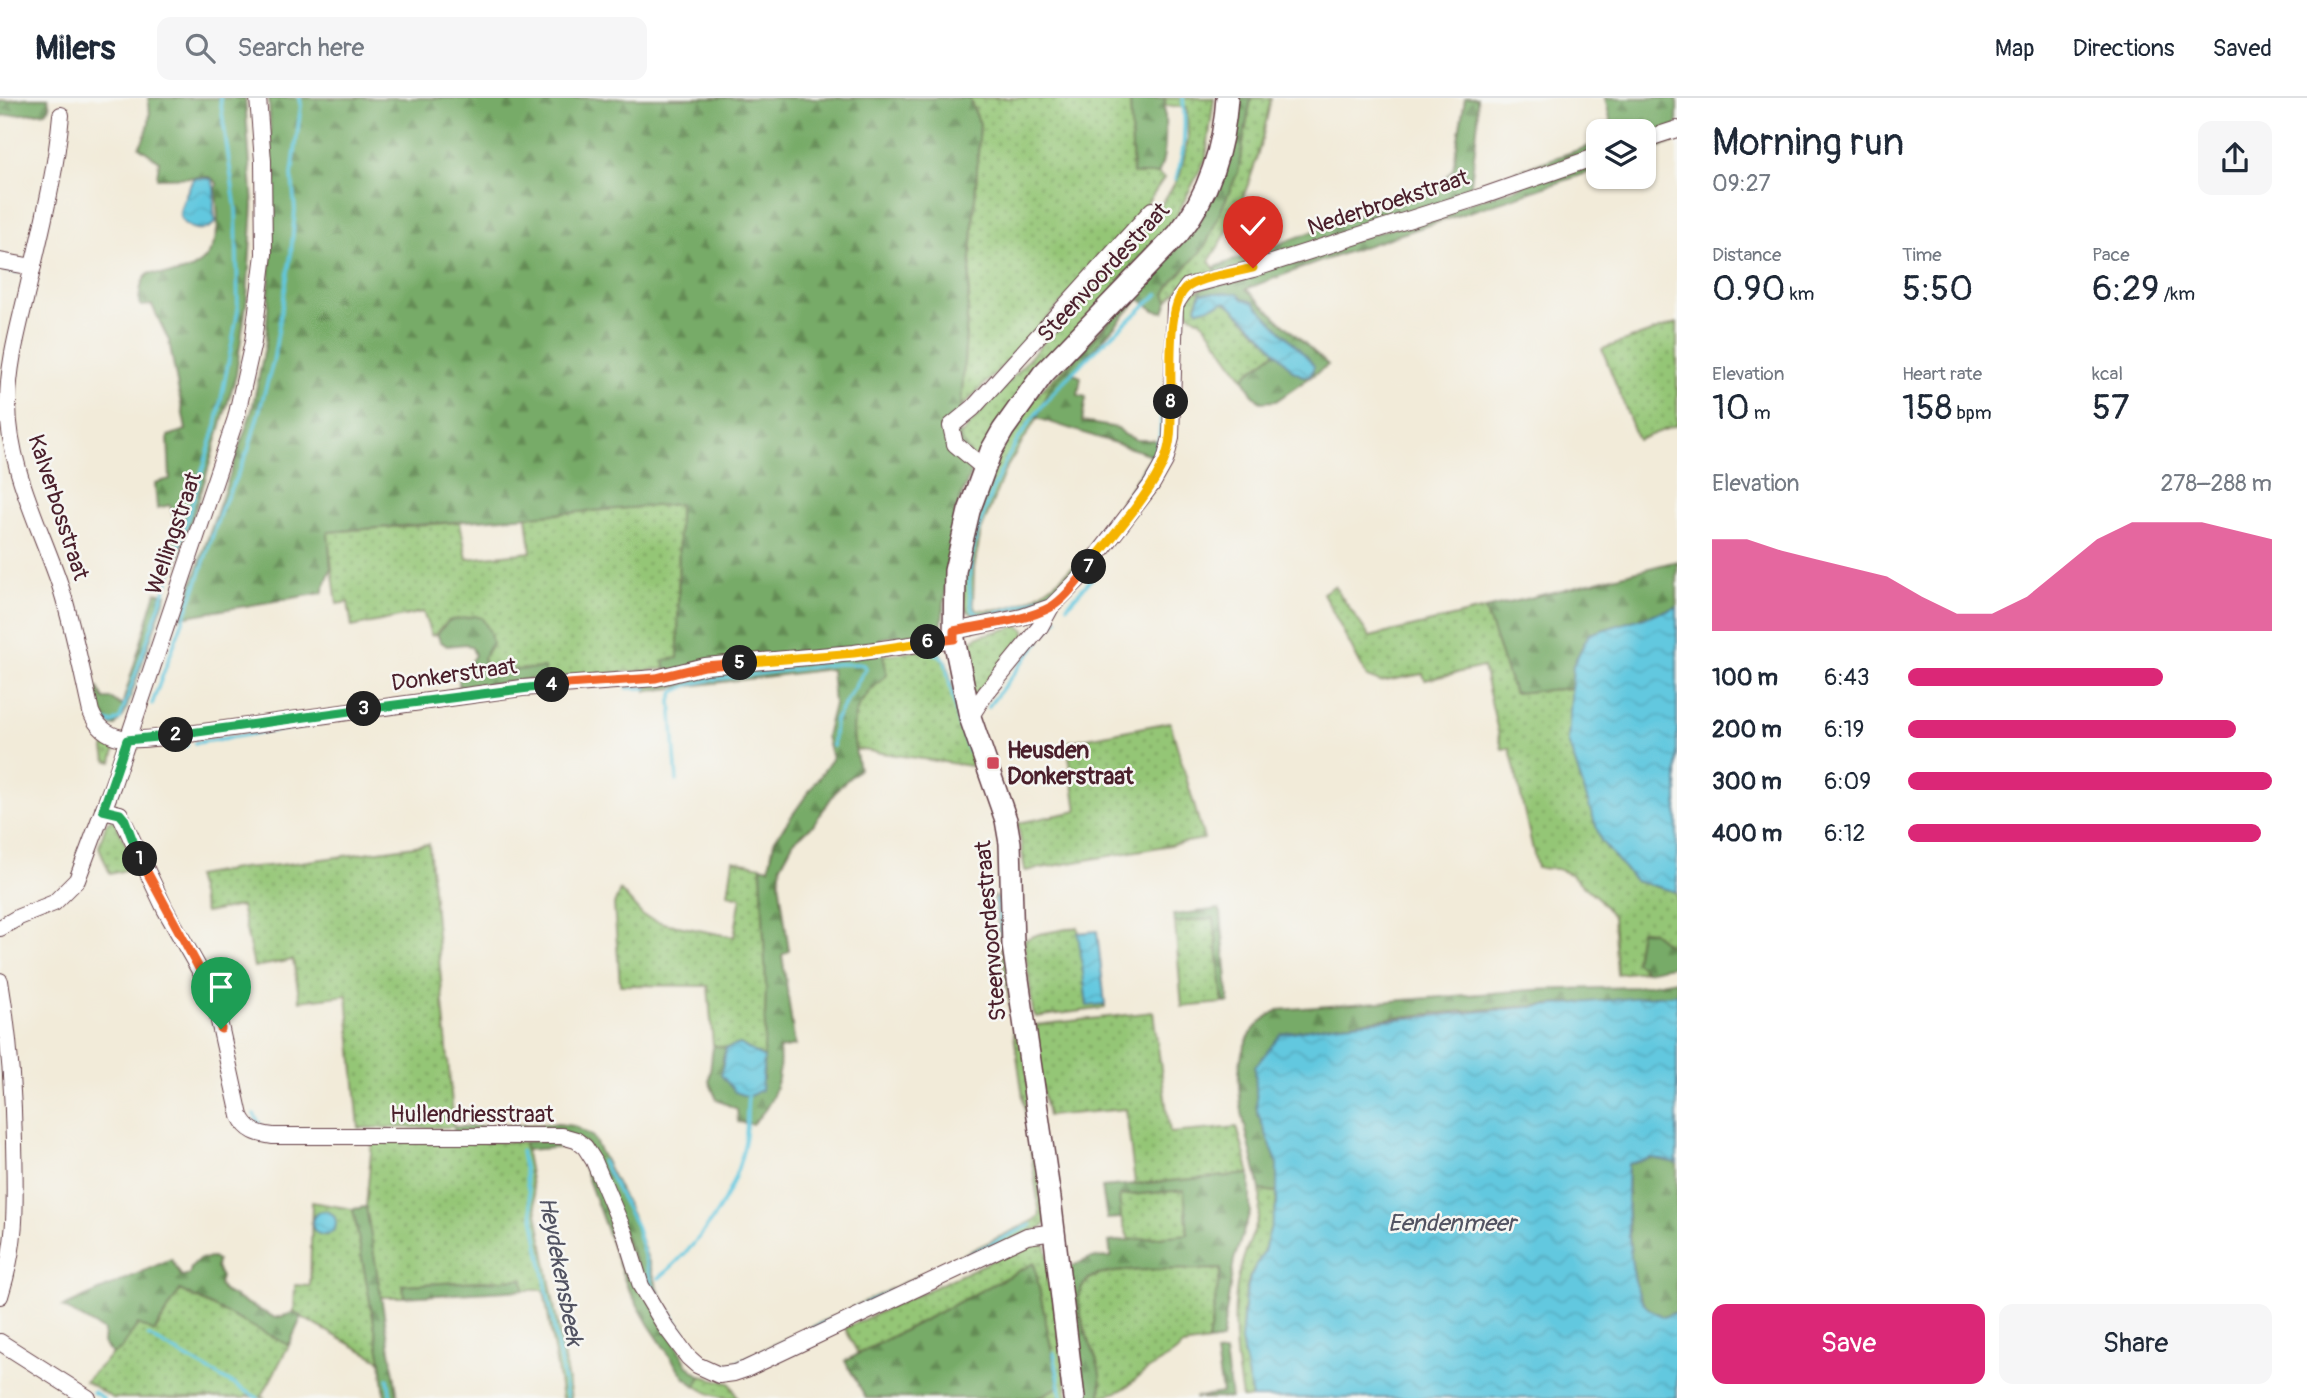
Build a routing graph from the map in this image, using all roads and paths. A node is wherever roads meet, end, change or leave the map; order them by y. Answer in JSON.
{"nodes":[{"id":1,"x":258,"y":98,"type":"edge"},
{"id":2,"x":1227,"y":98,"type":"edge"},
{"id":3,"x":61,"y":115,"type":"dead end"},
{"id":4,"x":1677,"y":129,"type":"edge"},
{"id":5,"x":1656,"y":136,"type":"edge"},
{"id":6,"x":1586,"y":160,"type":"edge"},
{"id":7,"x":1152,"y":211,"type":"dead end"},
{"id":8,"x":0,"y":261,"type":"edge"},
{"id":9,"x":33,"y":267,"type":"junction"},
{"id":10,"x":984,"y":468,"type":"junction"},
{"id":11,"x":1051,"y":607,"type":"junction"},
{"id":12,"x":954,"y":635,"type":"junction"},
{"id":13,"x":970,"y":717,"type":"junction"},
{"id":14,"x":127,"y":740,"type":"junction"},
{"id":15,"x":103,"y":810,"type":"junction"},
{"id":16,"x":0,"y":928,"type":"edge"},
{"id":17,"x":0,"y":981,"type":"edge"},
{"id":18,"x":1054,"y":1232,"type":"junction"},
{"id":19,"x":0,"y":1296,"type":"edge"},
{"id":20,"x":0,"y":1342,"type":"edge"},
{"id":21,"x":88,"y":1398,"type":"edge"},
{"id":22,"x":1074,"y":1398,"type":"edge"}],
"edges":[{"from":1,"to":14,"type":"street","name":"Wellingstraat"},
{"from":2,"to":10,"type":"street","name":"Steenvoordestraat"},
{"from":3,"to":9,"type":"street","name":"Kalverbosstraat"},
{"from":4,"to":5,"type":"street"},
{"from":6,"to":11,"type":"street","name":"Nederbroekstraat"},
{"from":7,"to":10,"type":"street","name":"Steenvoordestraat"},
{"from":8,"to":9,"type":"street"},
{"from":9,"to":14,"type":"street","name":"Kalverbosstraat"},
{"from":10,"to":12,"type":"street","name":"Steenvoordestraat"},
{"from":11,"to":12,"type":"street","name":"Donkerstraat"},
{"from":11,"to":13,"type":"street","name":"Nederbroekstraat"},
{"from":12,"to":13,"type":"street","name":"Steenvoordestraat"},
{"from":12,"to":14,"type":"street","name":"Donkerstraat"},
{"from":13,"to":18,"type":"street","name":"Steenvoordestraat"},
{"from":14,"to":15,"type":"street","name":"Wellingstraat"},
{"from":15,"to":16,"type":"street","name":"Wellingstraat"},
{"from":15,"to":18,"type":"street","name":"Hullendriesstraat"},
{"from":17,"to":19,"type":"street"},
{"from":18,"to":22,"type":"street","name":"Steenvoordestraat"},
{"from":20,"to":21,"type":"street"}]}
